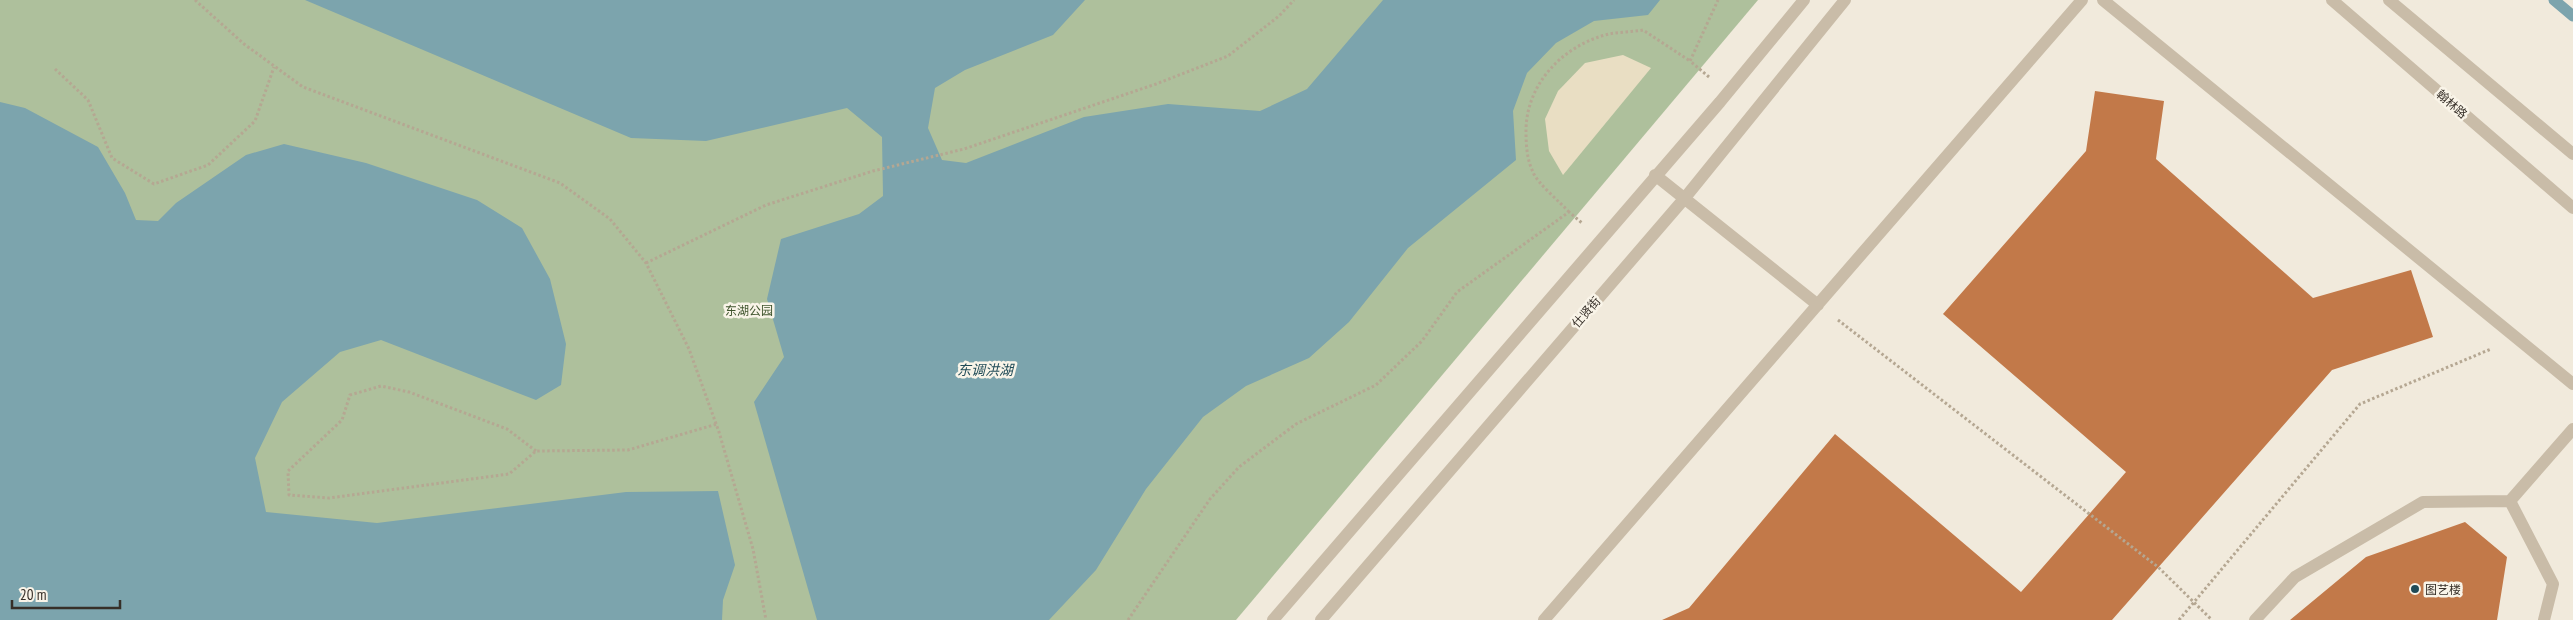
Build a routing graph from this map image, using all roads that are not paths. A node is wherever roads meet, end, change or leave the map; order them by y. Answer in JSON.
{"nodes":[{"id":1,"x":1804,"y":0,"type":"edge"},
{"id":2,"x":1845,"y":0,"type":"edge"},
{"id":3,"x":2082,"y":0,"type":"edge"},
{"id":4,"x":2103,"y":0,"type":"edge"},
{"id":5,"x":2332,"y":0,"type":"edge"},
{"id":6,"x":2389,"y":0,"type":"edge"},
{"id":7,"x":2573,"y":154,"type":"edge"},
{"id":8,"x":1655,"y":175,"type":"junction"},
{"id":9,"x":1684,"y":199,"type":"junction"},
{"id":10,"x":2573,"y":208,"type":"edge"},
{"id":11,"x":1818,"y":304,"type":"junction"},
{"id":12,"x":2573,"y":384,"type":"edge"},
{"id":13,"x":2573,"y":428,"type":"edge"},
{"id":14,"x":2510,"y":502,"type":"junction"},
{"id":15,"x":1273,"y":620,"type":"edge"},
{"id":16,"x":1321,"y":620,"type":"edge"},
{"id":17,"x":1544,"y":620,"type":"edge"},
{"id":18,"x":2254,"y":620,"type":"edge"},
{"id":19,"x":2544,"y":620,"type":"edge"}],
"edges":[{"from":1,"to":8,"type":"street"},
{"from":2,"to":9,"type":"street","name":"仕贤街"},
{"from":3,"to":11,"type":"street"},
{"from":4,"to":12,"type":"street"},
{"from":5,"to":10,"type":"street","name":"翰林路"},
{"from":6,"to":7,"type":"street"},
{"from":8,"to":9,"type":"street"},
{"from":8,"to":15,"type":"street"},
{"from":9,"to":11,"type":"street"},
{"from":9,"to":16,"type":"street","name":"仕贤街"},
{"from":11,"to":17,"type":"street"},
{"from":13,"to":14,"type":"street"},
{"from":14,"to":18,"type":"street"},
{"from":14,"to":19,"type":"street"}]}
